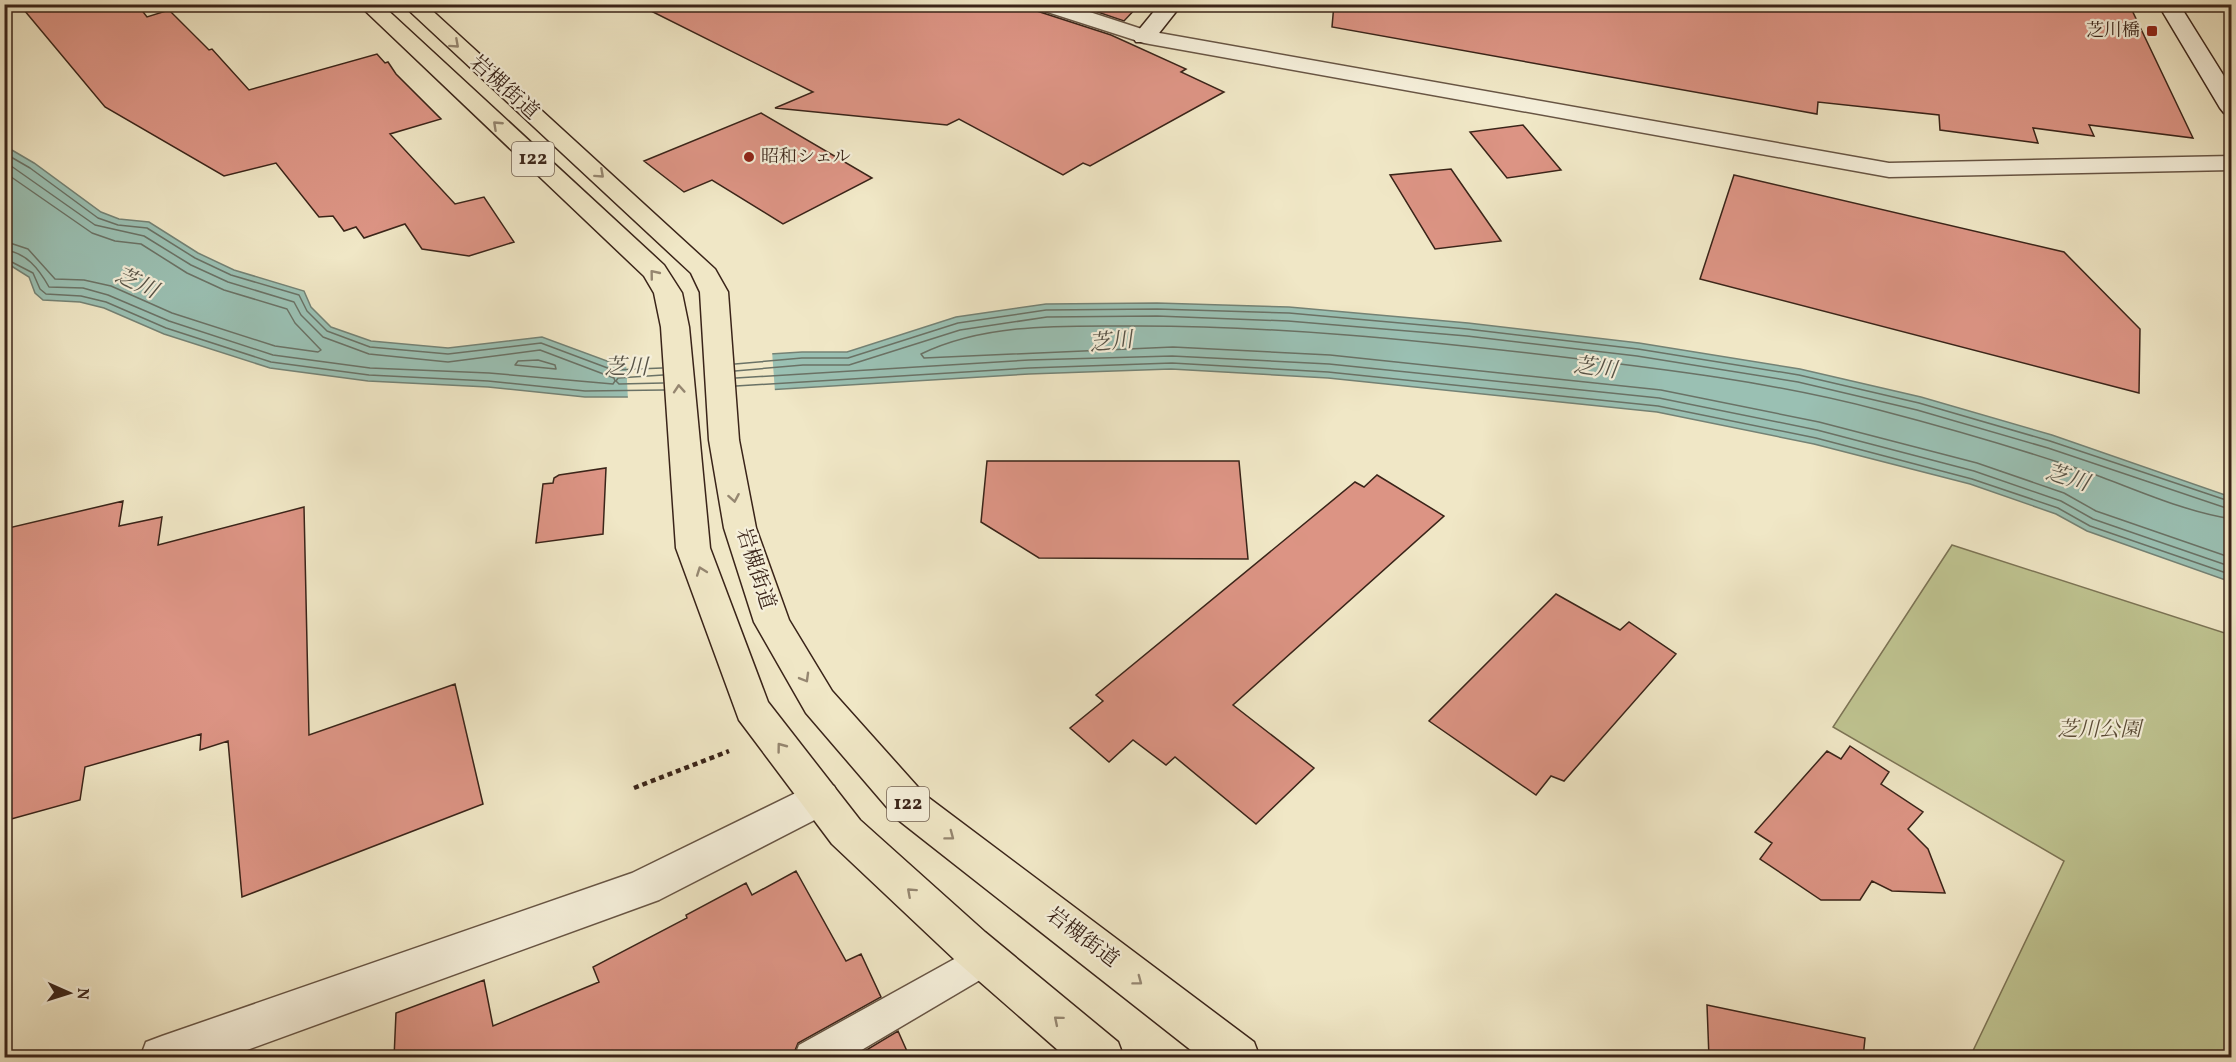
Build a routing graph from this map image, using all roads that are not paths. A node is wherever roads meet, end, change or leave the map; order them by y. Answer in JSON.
{"nodes":[{"id":1,"x":368,"y":4,"type":"edge"},
{"id":2,"x":412,"y":4,"type":"edge"},
{"id":3,"x":1042,"y":4,"type":"edge"},
{"id":4,"x":1172,"y":4,"type":"edge"},
{"id":5,"x":2168,"y":4,"type":"edge"},
{"id":6,"x":1144,"y":37,"type":"junction"},
{"id":7,"x":2232,"y":108,"type":"edge"},
{"id":8,"x":2232,"y":163,"type":"edge"},
{"id":9,"x":820,"y":798,"type":"junction"},
{"id":10,"x":985,"y":958,"type":"junction"},
{"id":11,"x":162,"y":1058,"type":"edge"},
{"id":12,"x":812,"y":1058,"type":"edge"},
{"id":13,"x":1102,"y":1058,"type":"edge"},
{"id":14,"x":1238,"y":1058,"type":"edge"}],
"edges":[{"from":9,"to":1,"type":"highway","name":"岩槻街道","number":"122","one_way":true},
{"from":2,"to":14,"type":"highway","name":"岩槻街道","number":"122","one_way":true},
{"from":3,"to":6,"type":"street"},
{"from":4,"to":6,"type":"street"},
{"from":5,"to":7,"type":"street"},
{"from":6,"to":8,"type":"street"},
{"from":10,"to":9,"type":"highway","name":"岩槻街道","number":"122","one_way":true},
{"from":9,"to":11,"type":"street"},
{"from":10,"to":12,"type":"lane"},
{"from":13,"to":10,"type":"highway","name":"岩槻街道","number":"122","one_way":true}]}
